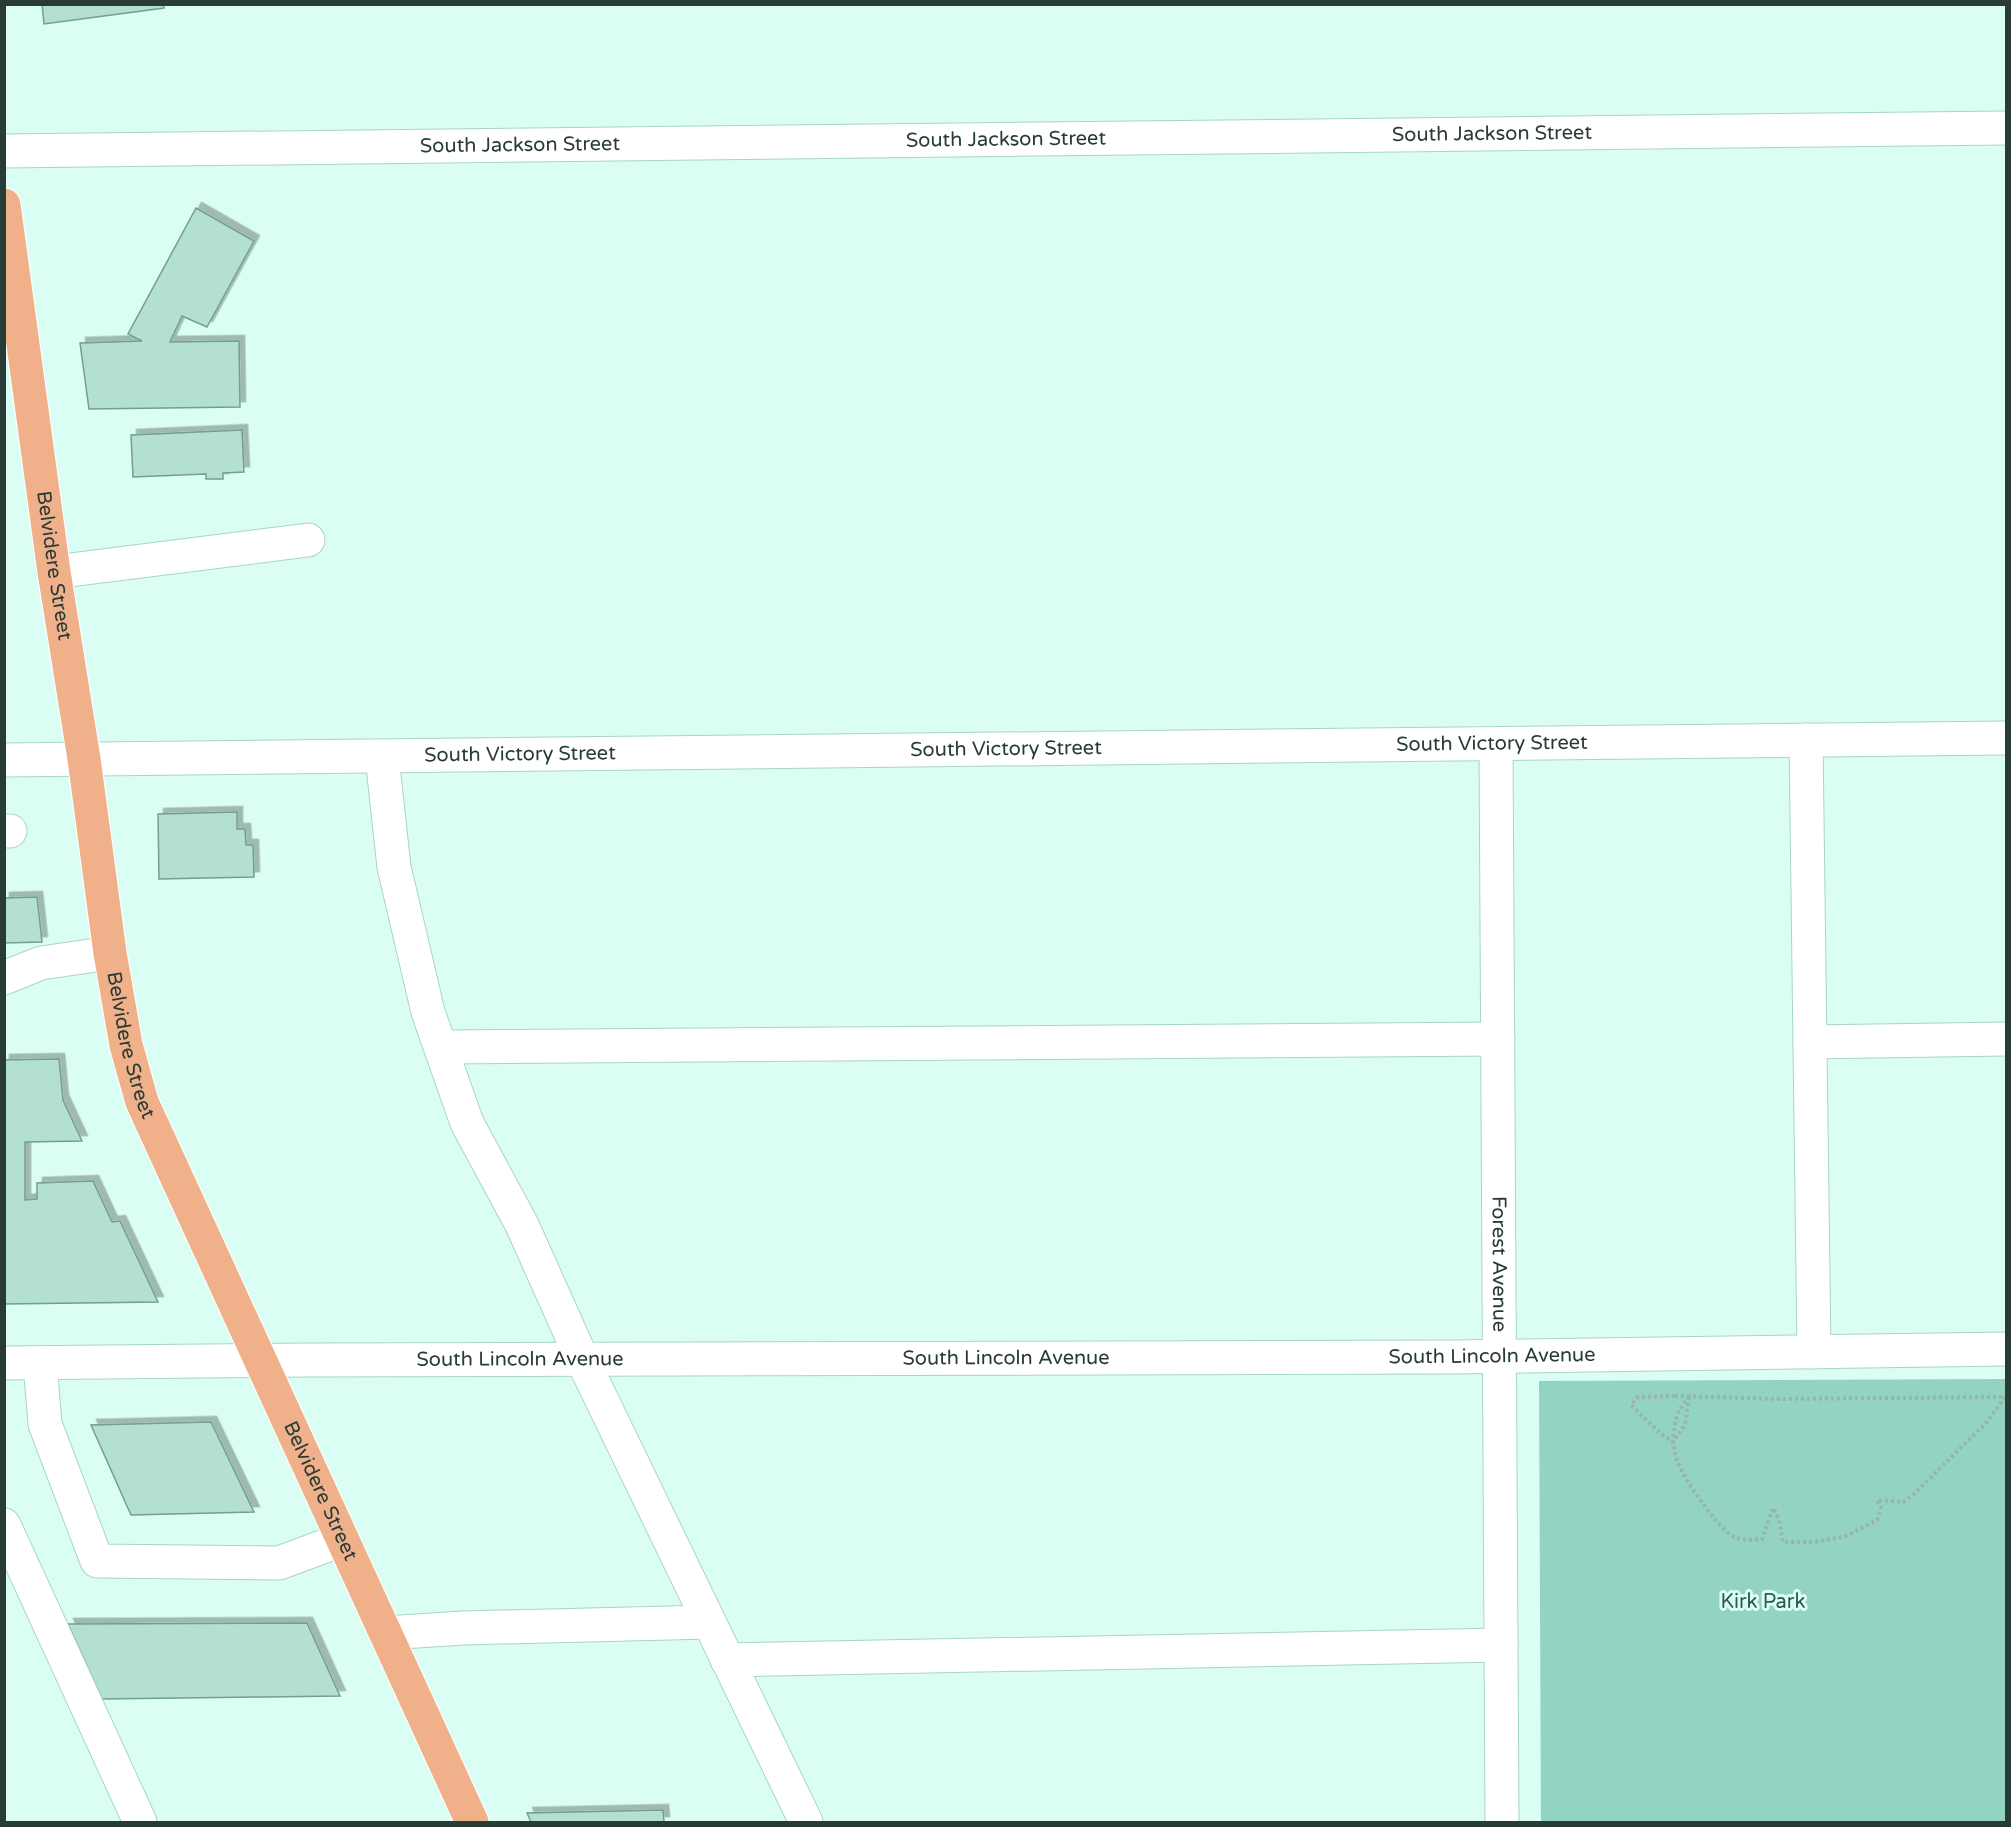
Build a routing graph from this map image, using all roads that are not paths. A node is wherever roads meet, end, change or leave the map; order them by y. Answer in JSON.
{"nodes":[{"id":1,"x":2007,"y":128,"type":"edge"},
{"id":2,"x":4,"y":151,"type":"edge"},
{"id":3,"x":4,"y":205,"type":"edge"},
{"id":4,"x":308,"y":540,"type":"dead end"},
{"id":5,"x":54,"y":572,"type":"junction"},
{"id":6,"x":2007,"y":738,"type":"edge"},
{"id":7,"x":1806,"y":740,"type":"junction"},
{"id":8,"x":1496,"y":744,"type":"junction"},
{"id":9,"x":382,"y":757,"type":"junction"},
{"id":10,"x":84,"y":759,"type":"junction"},
{"id":11,"x":4,"y":760,"type":"edge"},
{"id":12,"x":110,"y":953,"type":"junction"},
{"id":13,"x":4,"y":978,"type":"edge"},
{"id":14,"x":1498,"y":1039,"type":"junction"},
{"id":15,"x":2007,"y":1040,"type":"edge"},
{"id":16,"x":1810,"y":1042,"type":"junction"},
{"id":17,"x":441,"y":1047,"type":"junction"},
{"id":18,"x":2007,"y":1349,"type":"edge"},
{"id":19,"x":1814,"y":1352,"type":"junction"},
{"id":20,"x":1499,"y":1356,"type":"junction"},
{"id":21,"x":582,"y":1359,"type":"junction"},
{"id":22,"x":259,"y":1360,"type":"junction"},
{"id":23,"x":4,"y":1363,"type":"edge"},
{"id":24,"x":40,"y":1363,"type":"junction"},
{"id":25,"x":4,"y":1525,"type":"edge"},
{"id":26,"x":341,"y":1540,"type":"junction"},
{"id":27,"x":709,"y":1622,"type":"junction"},
{"id":28,"x":386,"y":1633,"type":"junction"},
{"id":29,"x":1501,"y":1646,"type":"junction"},
{"id":30,"x":727,"y":1660,"type":"junction"},
{"id":31,"x":140,"y":1822,"type":"edge"},
{"id":32,"x":472,"y":1822,"type":"edge"},
{"id":33,"x":806,"y":1822,"type":"edge"},
{"id":34,"x":1502,"y":1822,"type":"edge"}],
"edges":[{"from":1,"to":2,"type":"street","name":"South Jackson Street"},
{"from":3,"to":5,"type":"main road","name":"Belvidere Street"},
{"from":4,"to":5,"type":"street"},
{"from":5,"to":10,"type":"main road","name":"Belvidere Street"},
{"from":6,"to":7,"type":"street","name":"South Victory Street"},
{"from":7,"to":8,"type":"street","name":"South Victory Street"},
{"from":7,"to":16,"type":"street"},
{"from":8,"to":9,"type":"street","name":"South Victory Street"},
{"from":8,"to":14,"type":"street","name":"Forest Avenue"},
{"from":9,"to":10,"type":"street","name":"South Victory Street"},
{"from":9,"to":17,"type":"street"},
{"from":10,"to":11,"type":"street","name":"South Victory Street"},
{"from":10,"to":12,"type":"main road","name":"Belvidere Street"},
{"from":12,"to":13,"type":"street"},
{"from":12,"to":22,"type":"main road","name":"Belvidere Street"},
{"from":14,"to":17,"type":"street"},
{"from":14,"to":20,"type":"street","name":"Forest Avenue"},
{"from":15,"to":16,"type":"street"},
{"from":16,"to":19,"type":"street"},
{"from":17,"to":21,"type":"street"},
{"from":18,"to":19,"type":"street","name":"South Lincoln Avenue"},
{"from":19,"to":20,"type":"street","name":"South Lincoln Avenue"},
{"from":20,"to":21,"type":"street","name":"South Lincoln Avenue"},
{"from":20,"to":29,"type":"street","name":"Forest Avenue"},
{"from":21,"to":22,"type":"street","name":"South Lincoln Avenue"},
{"from":21,"to":27,"type":"street"},
{"from":22,"to":24,"type":"street","name":"South Lincoln Avenue"},
{"from":22,"to":26,"type":"main road","name":"Belvidere Street"},
{"from":23,"to":24,"type":"street","name":"South Lincoln Avenue"},
{"from":24,"to":26,"type":"street"},
{"from":25,"to":31,"type":"street"},
{"from":26,"to":28,"type":"main road","name":"Belvidere Street"},
{"from":27,"to":28,"type":"street"},
{"from":27,"to":30,"type":"street"},
{"from":28,"to":32,"type":"main road","name":"Belvidere Street"},
{"from":29,"to":30,"type":"street"},
{"from":29,"to":34,"type":"street","name":"Forest Avenue"},
{"from":30,"to":33,"type":"street"}]}
